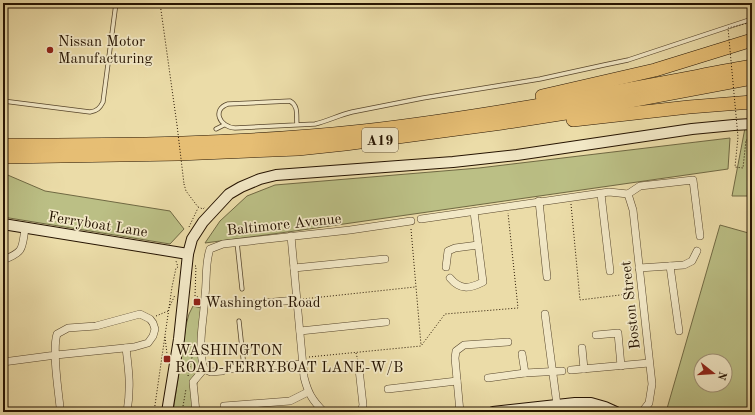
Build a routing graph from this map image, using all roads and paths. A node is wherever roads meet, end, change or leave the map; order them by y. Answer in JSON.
{"nodes":[{"id":1,"x":116,"y":3,"type":"edge"},
{"id":2,"x":160,"y":3,"type":"edge"},
{"id":3,"x":752,"y":20,"type":"edge"},
{"id":4,"x":752,"y":40,"type":"edge"},
{"id":5,"x":752,"y":66,"type":"edge"},
{"id":6,"x":752,"y":78,"type":"edge"},
{"id":7,"x":3,"y":101,"type":"edge"},
{"id":8,"x":752,"y":102,"type":"edge"},
{"id":9,"x":752,"y":124,"type":"edge"},
{"id":10,"x":224,"y":125,"type":"junction"},
{"id":11,"x":297,"y":125,"type":"junction"},
{"id":12,"x":395,"y":127,"type":"junction"},
{"id":13,"x":216,"y":129,"type":"dead end"},
{"id":14,"x":443,"y":131,"type":"junction"},
{"id":15,"x":752,"y":141,"type":"edge"},
{"id":16,"x":3,"y":145,"type":"edge"},
{"id":17,"x":3,"y":157,"type":"edge"},
{"id":18,"x":601,"y":194,"type":"junction"},
{"id":19,"x":628,"y":194,"type":"junction"},
{"id":20,"x":570,"y":198,"type":"junction"},
{"id":21,"x":538,"y":201,"type":"junction"},
{"id":22,"x":507,"y":206,"type":"junction"},
{"id":23,"x":198,"y":207,"type":"dead end"},
{"id":24,"x":474,"y":212,"type":"junction"},
{"id":25,"x":421,"y":219,"type":"dead end"},
{"id":26,"x":410,"y":221,"type":"joint"},
{"id":27,"x":3,"y":224,"type":"edge"},
{"id":28,"x":25,"y":228,"type":"junction"},
{"id":29,"x":291,"y":236,"type":"junction"},
{"id":30,"x":700,"y":236,"type":"dead end"},
{"id":31,"x":237,"y":242,"type":"junction"},
{"id":32,"x":478,"y":245,"type":"junction"},
{"id":33,"x":697,"y":252,"type":"dead end"},
{"id":34,"x":188,"y":254,"type":"junction"},
{"id":35,"x":386,"y":259,"type":"dead end"},
{"id":36,"x":3,"y":260,"type":"edge"},
{"id":37,"x":182,"y":266,"type":"junction"},
{"id":38,"x":670,"y":266,"type":"junction"},
{"id":39,"x":446,"y":267,"type":"dead end"},
{"id":40,"x":294,"y":268,"type":"junction"},
{"id":41,"x":639,"y":268,"type":"junction"},
{"id":42,"x":610,"y":271,"type":"dead end"},
{"id":43,"x":547,"y":277,"type":"dead end"},
{"id":44,"x":450,"y":278,"type":"dead end"},
{"id":45,"x":416,"y":287,"type":"junction"},
{"id":46,"x":242,"y":289,"type":"dead end"},
{"id":47,"x":642,"y":293,"type":"junction"},
{"id":48,"x":175,"y":294,"type":"dead end"},
{"id":49,"x":200,"y":298,"type":"dead end"},
{"id":50,"x":296,"y":300,"type":"junction"},
{"id":51,"x":252,"y":304,"type":"dead end"},
{"id":52,"x":168,"y":312,"type":"junction"},
{"id":53,"x":546,"y":314,"type":"dead end"},
{"id":54,"x":150,"y":319,"type":"junction"},
{"id":55,"x":239,"y":321,"type":"dead end"},
{"id":56,"x":386,"y":322,"type":"dead end"},
{"id":57,"x":300,"y":331,"type":"junction"},
{"id":58,"x":678,"y":331,"type":"dead end"},
{"id":59,"x":164,"y":335,"type":"junction"},
{"id":60,"x":596,"y":335,"type":"dead end"},
{"id":61,"x":508,"y":342,"type":"dead end"},
{"id":62,"x":194,"y":346,"type":"dead end"},
{"id":63,"x":421,"y":346,"type":"junction"},
{"id":64,"x":126,"y":348,"type":"junction"},
{"id":65,"x":582,"y":348,"type":"dead end"},
{"id":66,"x":356,"y":352,"type":"junction"},
{"id":67,"x":522,"y":354,"type":"dead end"},
{"id":68,"x":56,"y":355,"type":"junction"},
{"id":69,"x":168,"y":355,"type":"dead end"},
{"id":70,"x":303,"y":361,"type":"junction"},
{"id":71,"x":3,"y":362,"type":"edge"},
{"id":72,"x":649,"y":363,"type":"junction"},
{"id":73,"x":621,"y":366,"type":"junction"},
{"id":74,"x":244,"y":367,"type":"junction"},
{"id":75,"x":204,"y":369,"type":"junction"},
{"id":76,"x":231,"y":369,"type":"dead end"},
{"id":77,"x":359,"y":369,"type":"joint"},
{"id":78,"x":584,"y":369,"type":"junction"},
{"id":79,"x":222,"y":370,"type":"dead end"},
{"id":80,"x":571,"y":370,"type":"dead end"},
{"id":81,"x":562,"y":371,"type":"dead end"},
{"id":82,"x":552,"y":372,"type":"junction"},
{"id":83,"x":525,"y":373,"type":"junction"},
{"id":84,"x":488,"y":378,"type":"dead end"},
{"id":85,"x":457,"y":381,"type":"junction"},
{"id":86,"x":187,"y":382,"type":"dead end"},
{"id":87,"x":186,"y":389,"type":"dead end"},
{"id":88,"x":388,"y":390,"type":"dead end"},
{"id":89,"x":308,"y":392,"type":"junction"},
{"id":90,"x":556,"y":405,"type":"junction"},
{"id":91,"x":224,"y":406,"type":"dead end"},
{"id":92,"x":60,"y":412,"type":"edge"},
{"id":93,"x":127,"y":412,"type":"edge"},
{"id":94,"x":154,"y":412,"type":"edge"},
{"id":95,"x":167,"y":412,"type":"edge"},
{"id":96,"x":182,"y":412,"type":"edge"},
{"id":97,"x":196,"y":412,"type":"edge"},
{"id":98,"x":324,"y":412,"type":"edge"},
{"id":99,"x":361,"y":412,"type":"edge"},
{"id":100,"x":460,"y":412,"type":"edge"},
{"id":101,"x":493,"y":412,"type":"edge"},
{"id":102,"x":616,"y":412,"type":"edge"},
{"id":103,"x":642,"y":412,"type":"edge"}],
"edges":[{"from":1,"to":7,"type":"lane"},
{"from":2,"to":23,"type":"path","bridge":true},
{"from":3,"to":11,"type":"lane"},
{"from":3,"to":15,"type":"path","bridge":true},
{"from":4,"to":12,"type":"highway"},
{"from":5,"to":12,"type":"highway","number":"A19"},
{"from":6,"to":14,"type":"highway","number":"A19"},
{"from":8,"to":14,"type":"highway"},
{"from":9,"to":34,"type":"street"},
{"from":10,"to":11,"type":"lane"},
{"from":10,"to":11,"type":"lane"},
{"from":10,"to":13,"type":"lane"},
{"from":12,"to":16,"type":"highway","number":"A19"},
{"from":14,"to":17,"type":"highway","number":"A19"},
{"from":18,"to":19,"type":"street"},
{"from":18,"to":20,"type":"street"},
{"from":18,"to":42,"type":"street"},
{"from":19,"to":30,"type":"street"},
{"from":19,"to":41,"type":"street","name":"Boston Street"},
{"from":20,"to":21,"type":"street"},
{"from":20,"to":47,"type":"path"},
{"from":21,"to":22,"type":"street"},
{"from":21,"to":43,"type":"street"},
{"from":22,"to":24,"type":"street"},
{"from":22,"to":63,"type":"path"},
{"from":24,"to":25,"type":"street"},
{"from":24,"to":32,"type":"street"},
{"from":26,"to":29,"type":"street","name":"Baltimore Avenue"},
{"from":26,"to":45,"type":"path"},
{"from":27,"to":28,"type":"street","name":"Ferryboat Lane"},
{"from":28,"to":34,"type":"street","name":"Ferryboat Lane"},
{"from":28,"to":36,"type":"street"},
{"from":29,"to":31,"type":"street","name":"Baltimore Avenue"},
{"from":29,"to":40,"type":"street"},
{"from":31,"to":46,"type":"lane"},
{"from":31,"to":75,"type":"street","name":"Baltimore Avenue"},
{"from":32,"to":39,"type":"street"},
{"from":32,"to":44,"type":"street"},
{"from":33,"to":38,"type":"street"},
{"from":34,"to":37,"type":"street"},
{"from":35,"to":40,"type":"street"},
{"from":37,"to":49,"type":"path"},
{"from":37,"to":52,"type":"path"},
{"from":37,"to":95,"type":"street"},
{"from":38,"to":41,"type":"street"},
{"from":38,"to":58,"type":"street"},
{"from":40,"to":50,"type":"street"},
{"from":41,"to":47,"type":"street","name":"Boston Street"},
{"from":45,"to":50,"type":"path"},
{"from":45,"to":63,"type":"path"},
{"from":47,"to":72,"type":"street","name":"Boston Street"},
{"from":48,"to":52,"type":"path"},
{"from":50,"to":51,"type":"street"},
{"from":50,"to":57,"type":"street"},
{"from":52,"to":54,"type":"path"},
{"from":52,"to":59,"type":"path"},
{"from":53,"to":82,"type":"street"},
{"from":54,"to":64,"type":"street"},
{"from":54,"to":68,"type":"street"},
{"from":55,"to":74,"type":"lane"},
{"from":56,"to":57,"type":"street"},
{"from":57,"to":70,"type":"street"},
{"from":59,"to":69,"type":"path"},
{"from":59,"to":94,"type":"path"},
{"from":60,"to":73,"type":"street"},
{"from":61,"to":85,"type":"street"},
{"from":62,"to":86,"type":"path"},
{"from":63,"to":66,"type":"path"},
{"from":64,"to":68,"type":"street"},
{"from":64,"to":93,"type":"street"},
{"from":65,"to":78,"type":"street"},
{"from":66,"to":70,"type":"path"},
{"from":66,"to":77,"type":"path"},
{"from":67,"to":83,"type":"street"},
{"from":68,"to":71,"type":"street"},
{"from":68,"to":92,"type":"street"},
{"from":70,"to":74,"type":"street"},
{"from":70,"to":89,"type":"street"},
{"from":72,"to":73,"type":"street"},
{"from":72,"to":103,"type":"street","name":"Boston Street"},
{"from":73,"to":78,"type":"street"},
{"from":74,"to":76,"type":"street"},
{"from":75,"to":79,"type":"street"},
{"from":75,"to":97,"type":"street"},
{"from":77,"to":99,"type":"street"},
{"from":78,"to":80,"type":"street"},
{"from":81,"to":82,"type":"street"},
{"from":82,"to":83,"type":"street"},
{"from":82,"to":90,"type":"street"},
{"from":83,"to":84,"type":"street"},
{"from":85,"to":88,"type":"street"},
{"from":85,"to":100,"type":"street"},
{"from":87,"to":96,"type":"path"},
{"from":89,"to":91,"type":"street"},
{"from":89,"to":98,"type":"street"},
{"from":90,"to":101,"type":"street"},
{"from":90,"to":102,"type":"street"}]}
